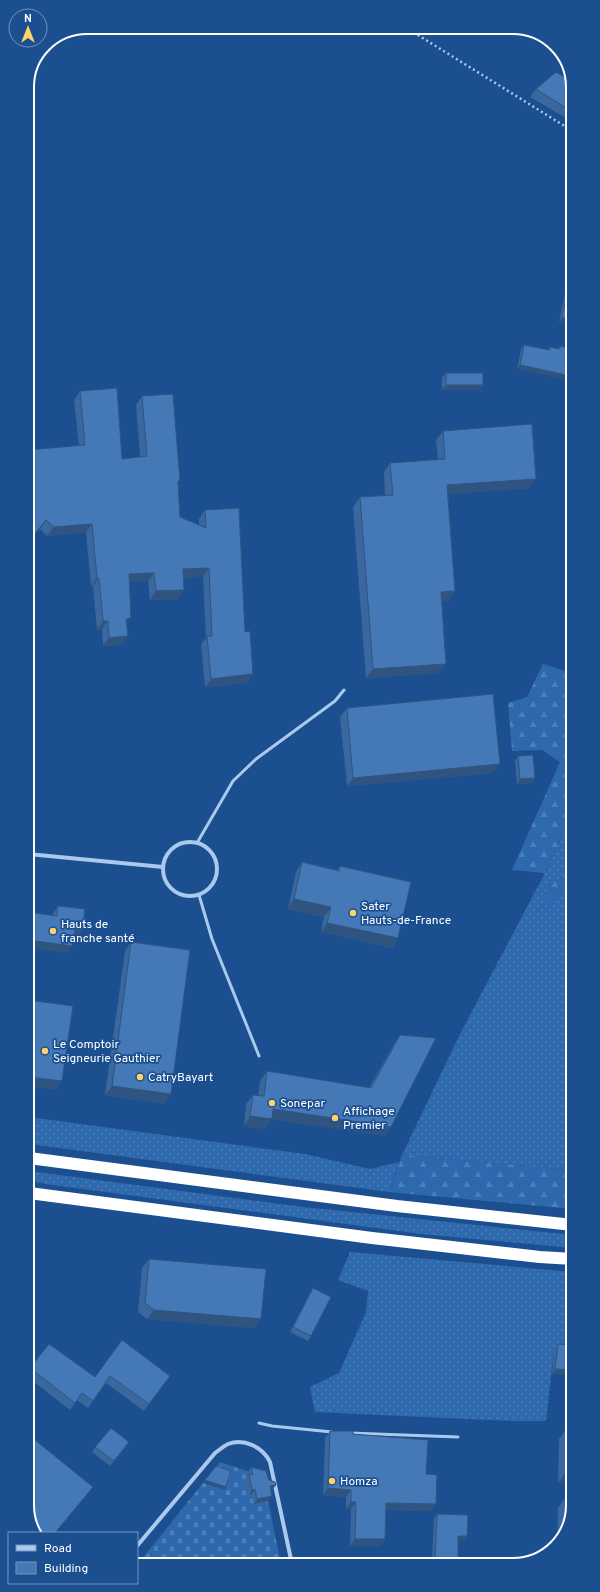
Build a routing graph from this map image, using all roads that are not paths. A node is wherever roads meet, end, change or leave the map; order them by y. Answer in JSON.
{"nodes":[{"id":1,"x":344,"y":690,"type":"dead end"},
{"id":2,"x":197,"y":843,"type":"junction"},
{"id":3,"x":34,"y":855,"type":"edge"},
{"id":4,"x":163,"y":866,"type":"junction"},
{"id":5,"x":199,"y":895,"type":"junction"},
{"id":6,"x":259,"y":1056,"type":"dead end"},
{"id":7,"x":34,"y":1159,"type":"edge"},
{"id":8,"x":34,"y":1193,"type":"edge"},
{"id":9,"x":566,"y":1224,"type":"edge"},
{"id":10,"x":566,"y":1259,"type":"edge"},
{"id":11,"x":259,"y":1423,"type":"dead end"},
{"id":12,"x":340,"y":1432,"type":"edge"},
{"id":13,"x":348,"y":1433,"type":"edge"},
{"id":14,"x":458,"y":1437,"type":"dead end"},
{"id":15,"x":138,"y":1545,"type":"edge"},
{"id":16,"x":291,"y":1558,"type":"edge"}],
"edges":[{"from":1,"to":2,"type":"lane"},
{"from":2,"to":4,"type":"street"},
{"from":2,"to":5,"type":"street"},
{"from":3,"to":4,"type":"street"},
{"from":4,"to":5,"type":"street"},
{"from":5,"to":6,"type":"lane"},
{"from":7,"to":9,"type":"highway"},
{"from":8,"to":10,"type":"highway"},
{"from":11,"to":12,"type":"lane"},
{"from":13,"to":14,"type":"lane"},
{"from":15,"to":16,"type":"street"}]}
